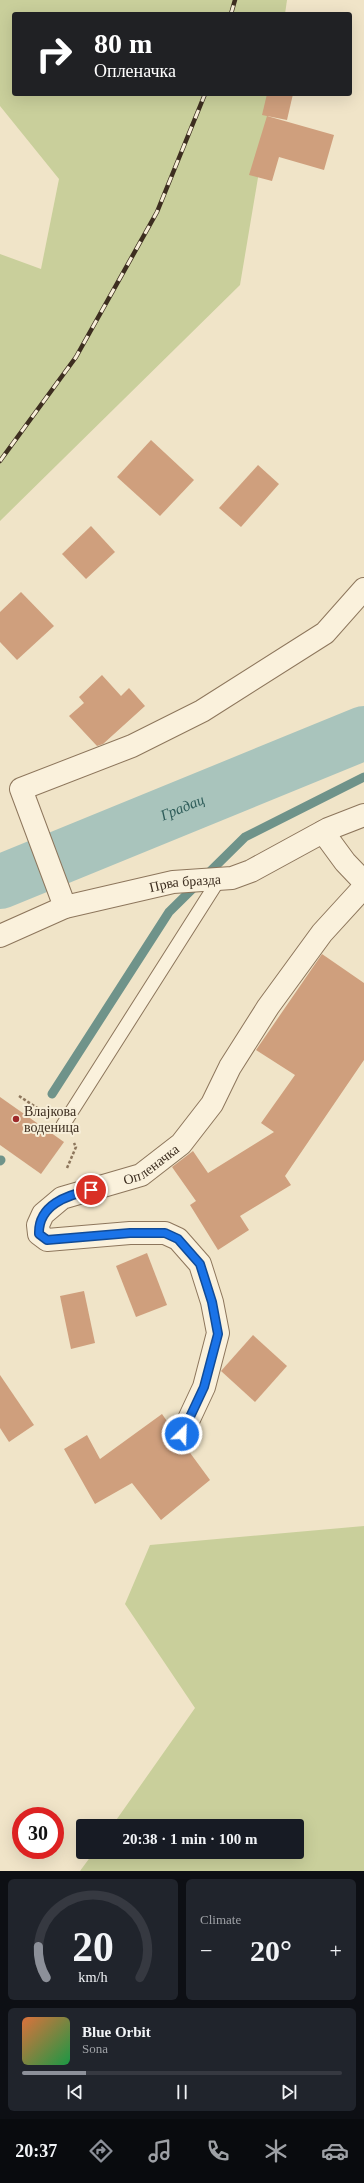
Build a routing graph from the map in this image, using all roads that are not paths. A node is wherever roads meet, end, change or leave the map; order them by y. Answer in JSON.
{"nodes":[{"id":1,"x":364,"y":588,"type":"edge"},
{"id":2,"x":364,"y":815,"type":"edge"},
{"id":3,"x":323,"y":832,"type":"junction"},
{"id":4,"x":218,"y":881,"type":"junction"},
{"id":5,"x":364,"y":882,"type":"edge"},
{"id":6,"x":364,"y":887,"type":"edge"},
{"id":7,"x":65,"y":907,"type":"junction"},
{"id":8,"x":0,"y":936,"type":"edge"},
{"id":9,"x":63,"y":1125,"type":"road end"},
{"id":10,"x":182,"y":1434,"type":"dead end"}],
"edges":[{"from":1,"to":7,"type":"street"},
{"from":2,"to":3,"type":"street","name":"Прва бразда"},
{"from":3,"to":4,"type":"street","name":"Прва бразда"},
{"from":3,"to":5,"type":"street"},
{"from":4,"to":7,"type":"street","name":"Прва бразда"},
{"from":4,"to":9,"type":"lane"},
{"from":6,"to":10,"type":"street","name":"Опленачка"},
{"from":7,"to":8,"type":"street","name":"Прва бразда"}]}
